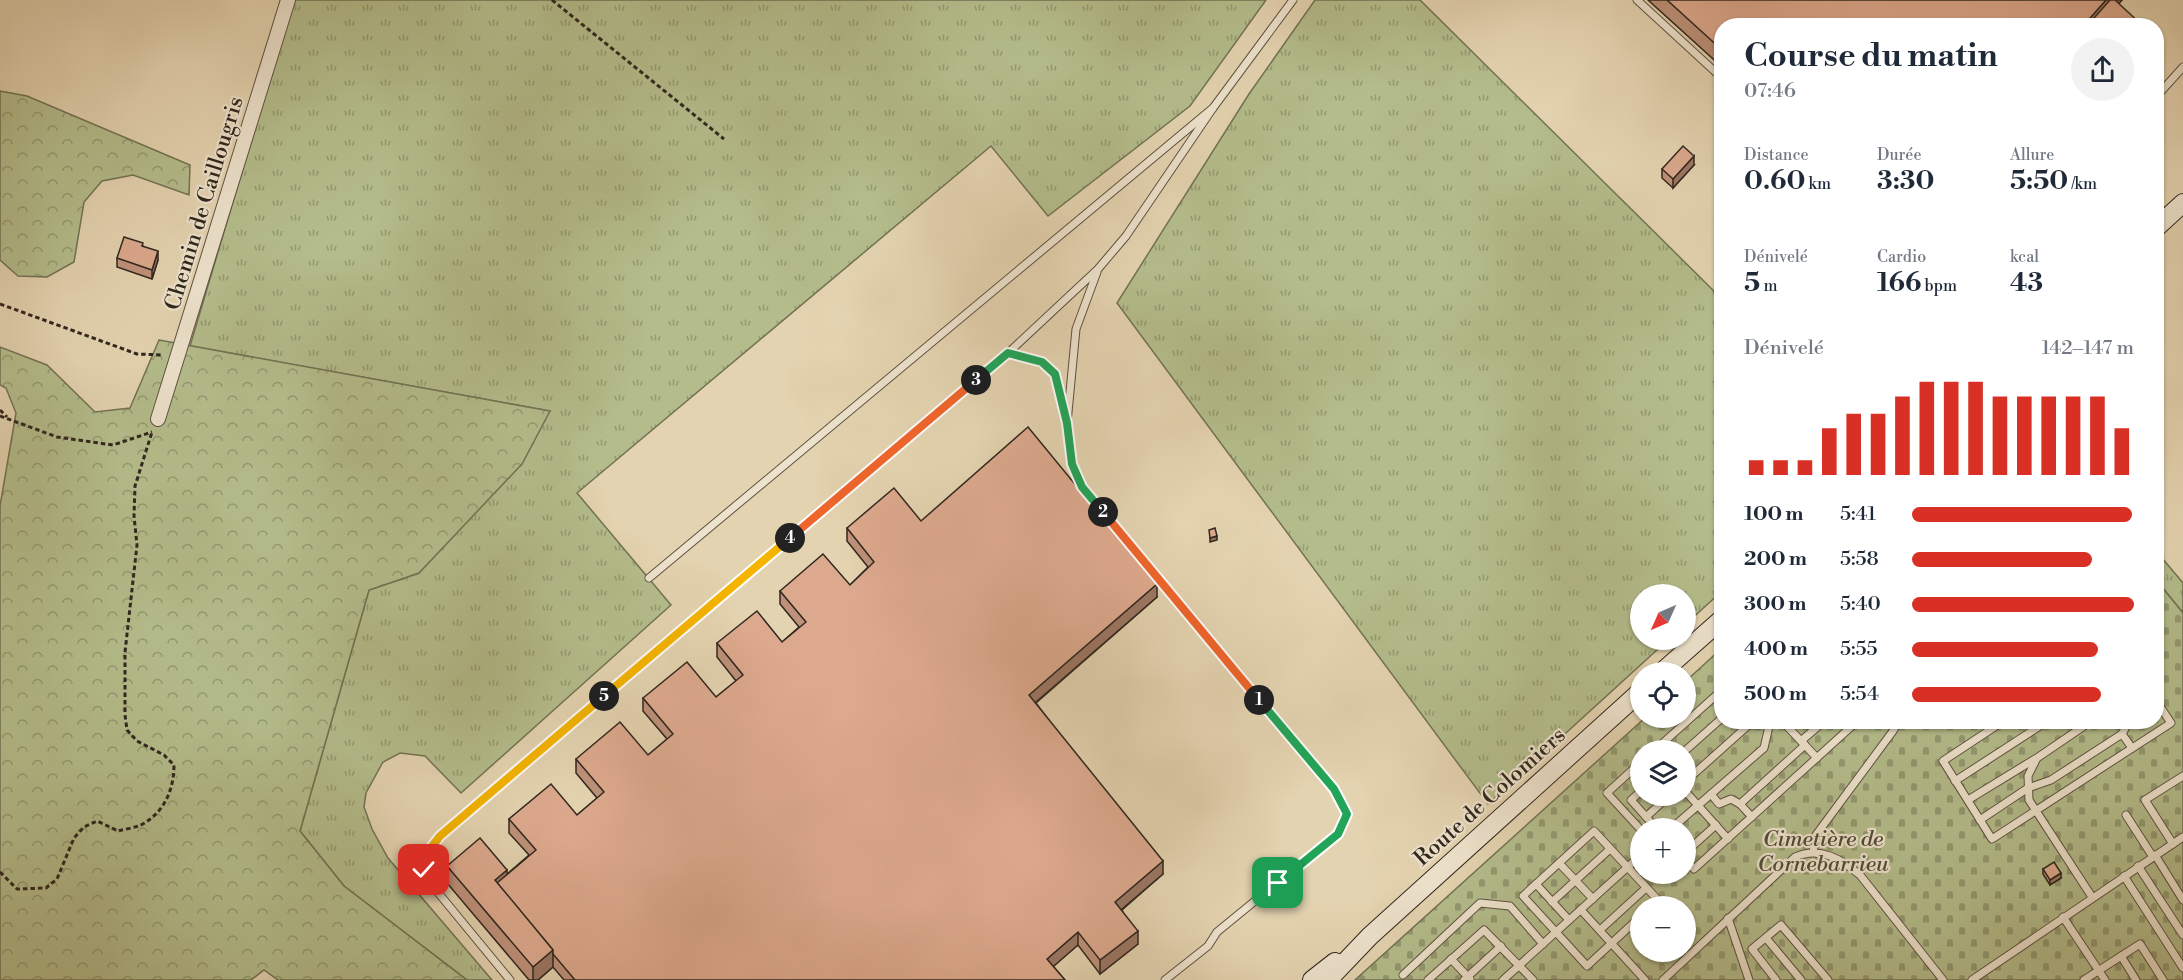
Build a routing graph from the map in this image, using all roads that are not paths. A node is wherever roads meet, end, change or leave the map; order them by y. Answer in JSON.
{"nodes":[{"id":1,"x":288,"y":0,"type":"edge"},
{"id":2,"x":1293,"y":0,"type":"edge"},
{"id":3,"x":1636,"y":0,"type":"edge"},
{"id":4,"x":2183,"y":67,"type":"edge"},
{"id":5,"x":1714,"y":71,"type":"edge"},
{"id":6,"x":2164,"y":88,"type":"edge"},
{"id":7,"x":1214,"y":108,"type":"junction"},
{"id":8,"x":2183,"y":202,"type":"edge"},
{"id":9,"x":2164,"y":220,"type":"edge"},
{"id":10,"x":1098,"y":269,"type":"junction"},
{"id":11,"x":1008,"y":353,"type":"junction"},
{"id":12,"x":1067,"y":423,"type":"junction"},
{"id":13,"x":155,"y":426,"type":"road end"},
{"id":14,"x":649,"y":578,"type":"dead end"},
{"id":15,"x":1714,"y":625,"type":"edge"},
{"id":16,"x":1673,"y":662,"type":"edge"},
{"id":17,"x":1714,"y":697,"type":"edge"},
{"id":18,"x":1630,"y":702,"type":"edge"},
{"id":19,"x":2164,"y":714,"type":"edge"},
{"id":20,"x":1714,"y":725,"type":"edge"},
{"id":21,"x":2164,"y":727,"type":"edge"},
{"id":22,"x":1743,"y":729,"type":"edge"},
{"id":23,"x":1769,"y":729,"type":"edge"},
{"id":24,"x":1791,"y":729,"type":"edge"},
{"id":25,"x":1816,"y":729,"type":"edge"},
{"id":26,"x":1849,"y":729,"type":"edge"},
{"id":27,"x":1894,"y":729,"type":"edge"},
{"id":28,"x":1991,"y":729,"type":"edge"},
{"id":29,"x":2035,"y":729,"type":"edge"},
{"id":30,"x":2078,"y":729,"type":"edge"},
{"id":31,"x":2125,"y":729,"type":"edge"},
{"id":32,"x":2162,"y":729,"type":"edge"},
{"id":33,"x":2122,"y":734,"type":"junction"},
{"id":34,"x":1666,"y":740,"type":"edge"},
{"id":35,"x":1696,"y":741,"type":"edge"},
{"id":36,"x":1803,"y":743,"type":"junction"},
{"id":37,"x":2132,"y":748,"type":"junction"},
{"id":38,"x":1817,"y":758,"type":"junction"},
{"id":39,"x":2037,"y":758,"type":"junction"},
{"id":40,"x":1630,"y":772,"type":"edge"},
{"id":41,"x":1696,"y":772,"type":"edge"},
{"id":42,"x":2183,"y":776,"type":"edge"},
{"id":43,"x":1955,"y":780,"type":"junction"},
{"id":44,"x":2028,"y":788,"type":"junction"},
{"id":45,"x":1711,"y":794,"type":"junction"},
{"id":46,"x":1968,"y":800,"type":"junction"},
{"id":47,"x":1696,"y":804,"type":"edge"},
{"id":48,"x":1740,"y":804,"type":"junction"},
{"id":49,"x":1636,"y":806,"type":"edge"},
{"id":50,"x":1658,"y":806,"type":"edge"},
{"id":51,"x":1698,"y":806,"type":"junction"},
{"id":52,"x":2036,"y":812,"type":"junction"},
{"id":53,"x":2126,"y":815,"type":"dead end"},
{"id":54,"x":1646,"y":817,"type":"joint"},
{"id":55,"x":1752,"y":817,"type":"junction"},
{"id":56,"x":1630,"y":818,"type":"edge"},
{"id":57,"x":1684,"y":818,"type":"edge"},
{"id":58,"x":1980,"y":820,"type":"junction"},
{"id":59,"x":1716,"y":825,"type":"junction"},
{"id":60,"x":2183,"y":837,"type":"edge"},
{"id":61,"x":1728,"y":839,"type":"junction"},
{"id":62,"x":1696,"y":843,"type":"edge"},
{"id":63,"x":2173,"y":844,"type":"junction"},
{"id":64,"x":1610,"y":849,"type":"junction"},
{"id":65,"x":1813,"y":852,"type":"junction"},
{"id":66,"x":2154,"y":856,"type":"junction"},
{"id":67,"x":1559,"y":863,"type":"junction"},
{"id":68,"x":1630,"y":865,"type":"edge"},
{"id":69,"x":2139,"y":866,"type":"junction"},
{"id":70,"x":1696,"y":867,"type":"edge"},
{"id":71,"x":1627,"y":868,"type":"junction"},
{"id":72,"x":2124,"y":876,"type":"junction"},
{"id":73,"x":1575,"y":881,"type":"junction"},
{"id":74,"x":1536,"y":884,"type":"junction"},
{"id":75,"x":1646,"y":888,"type":"junction"},
{"id":76,"x":1654,"y":896,"type":"edge"},
{"id":77,"x":2092,"y":897,"type":"junction"},
{"id":78,"x":1593,"y":899,"type":"junction"},
{"id":79,"x":2183,"y":900,"type":"edge"},
{"id":80,"x":1552,"y":902,"type":"junction"},
{"id":81,"x":1581,"y":910,"type":"junction"},
{"id":82,"x":2063,"y":917,"type":"junction"},
{"id":83,"x":1728,"y":918,"type":"junction"},
{"id":84,"x":1569,"y":920,"type":"junction"},
{"id":85,"x":1630,"y":926,"type":"edge"},
{"id":86,"x":1599,"y":930,"type":"junction"},
{"id":87,"x":1556,"y":932,"type":"junction"},
{"id":88,"x":2183,"y":935,"type":"edge"},
{"id":89,"x":1370,"y":936,"type":"junction"},
{"id":90,"x":1766,"y":938,"type":"junction"},
{"id":91,"x":1611,"y":943,"type":"junction"},
{"id":92,"x":1543,"y":944,"type":"junction"},
{"id":93,"x":1501,"y":946,"type":"junction"},
{"id":94,"x":2121,"y":957,"type":"junction"},
{"id":95,"x":1451,"y":959,"type":"junction"},
{"id":96,"x":1520,"y":965,"type":"junction"},
{"id":97,"x":2183,"y":968,"type":"edge"},
{"id":98,"x":2099,"y":971,"type":"junction"},
{"id":99,"x":1403,"y":975,"type":"dead end"},
{"id":100,"x":1467,"y":979,"type":"edge"},
{"id":101,"x":510,"y":980,"type":"edge"},
{"id":102,"x":1165,"y":980,"type":"edge"},
{"id":103,"x":1312,"y":980,"type":"edge"},
{"id":104,"x":1328,"y":980,"type":"edge"},
{"id":105,"x":1428,"y":980,"type":"edge"},
{"id":106,"x":1503,"y":980,"type":"edge"},
{"id":107,"x":1533,"y":980,"type":"edge"},
{"id":108,"x":1645,"y":980,"type":"edge"},
{"id":109,"x":1663,"y":980,"type":"edge"},
{"id":110,"x":1749,"y":980,"type":"edge"},
{"id":111,"x":1776,"y":980,"type":"edge"},
{"id":112,"x":1801,"y":980,"type":"edge"},
{"id":113,"x":1828,"y":980,"type":"edge"},
{"id":114,"x":1944,"y":980,"type":"edge"},
{"id":115,"x":1972,"y":980,"type":"edge"},
{"id":116,"x":2084,"y":980,"type":"edge"},
{"id":117,"x":2105,"y":980,"type":"edge"},
{"id":118,"x":2136,"y":980,"type":"edge"},
{"id":119,"x":2163,"y":980,"type":"edge"}],
"edges":[{"from":1,"to":13,"type":"street","name":"Chemin de Caillougris"},
{"from":2,"to":7,"type":"lane"},
{"from":3,"to":5,"type":"lane"},
{"from":4,"to":6,"type":"lane"},
{"from":7,"to":10,"type":"lane"},
{"from":7,"to":14,"type":"lane"},
{"from":8,"to":9,"type":"main road"},
{"from":10,"to":11,"type":"lane"},
{"from":10,"to":12,"type":"lane"},
{"from":11,"to":12,"type":"lane"},
{"from":11,"to":101,"type":"lane"},
{"from":12,"to":102,"type":"lane"},
{"from":15,"to":16,"type":"main road"},
{"from":17,"to":34,"type":"lane"},
{"from":18,"to":89,"type":"main road","name":"Route de Colomiers"},
{"from":19,"to":21,"type":"lane"},
{"from":20,"to":35,"type":"lane"},
{"from":22,"to":41,"type":"lane"},
{"from":23,"to":45,"type":"lane"},
{"from":24,"to":36,"type":"lane"},
{"from":25,"to":36,"type":"lane"},
{"from":26,"to":38,"type":"lane"},
{"from":27,"to":65,"type":"lane"},
{"from":28,"to":43,"type":"lane"},
{"from":29,"to":43,"type":"lane"},
{"from":30,"to":39,"type":"lane"},
{"from":31,"to":33,"type":"lane"},
{"from":32,"to":37,"type":"lane"},
{"from":33,"to":37,"type":"lane"},
{"from":33,"to":44,"type":"lane"},
{"from":36,"to":38,"type":"lane"},
{"from":36,"to":48,"type":"lane"},
{"from":37,"to":52,"type":"lane"},
{"from":38,"to":55,"type":"lane"},
{"from":39,"to":44,"type":"lane"},
{"from":39,"to":46,"type":"lane"},
{"from":40,"to":56,"type":"lane"},
{"from":42,"to":63,"type":"lane"},
{"from":43,"to":46,"type":"lane"},
{"from":44,"to":52,"type":"lane"},
{"from":44,"to":58,"type":"lane"},
{"from":45,"to":48,"type":"lane"},
{"from":45,"to":51,"type":"lane"},
{"from":46,"to":58,"type":"lane"},
{"from":47,"to":51,"type":"lane"},
{"from":48,"to":55,"type":"lane"},
{"from":49,"to":54,"type":"lane"},
{"from":50,"to":54,"type":"lane"},
{"from":51,"to":57,"type":"lane"},
{"from":51,"to":59,"type":"lane"},
{"from":52,"to":58,"type":"lane"},
{"from":52,"to":77,"type":"lane"},
{"from":53,"to":66,"type":"lane"},
{"from":55,"to":61,"type":"lane"},
{"from":59,"to":61,"type":"lane"},
{"from":59,"to":62,"type":"lane"},
{"from":60,"to":63,"type":"lane"},
{"from":61,"to":70,"type":"lane"},
{"from":63,"to":66,"type":"lane"},
{"from":64,"to":67,"type":"lane"},
{"from":64,"to":71,"type":"lane"},
{"from":64,"to":73,"type":"lane"},
{"from":65,"to":83,"type":"lane"},
{"from":65,"to":114,"type":"lane"},
{"from":66,"to":69,"type":"lane"},
{"from":66,"to":79,"type":"lane"},
{"from":67,"to":73,"type":"lane"},
{"from":67,"to":74,"type":"lane"},
{"from":68,"to":71,"type":"lane"},
{"from":69,"to":72,"type":"lane"},
{"from":69,"to":88,"type":"lane"},
{"from":71,"to":75,"type":"lane"},
{"from":71,"to":78,"type":"lane"},
{"from":72,"to":77,"type":"lane"},
{"from":72,"to":97,"type":"lane"},
{"from":73,"to":78,"type":"lane"},
{"from":73,"to":80,"type":"lane"},
{"from":74,"to":80,"type":"lane"},
{"from":74,"to":87,"type":"lane"},
{"from":75,"to":76,"type":"lane"},
{"from":75,"to":86,"type":"lane"},
{"from":77,"to":82,"type":"lane"},
{"from":78,"to":81,"type":"lane"},
{"from":80,"to":84,"type":"lane"},
{"from":81,"to":84,"type":"lane"},
{"from":81,"to":86,"type":"lane"},
{"from":82,"to":98,"type":"lane"},
{"from":82,"to":115,"type":"lane"},
{"from":83,"to":109,"type":"lane"},
{"from":83,"to":110,"type":"lane"},
{"from":84,"to":87,"type":"lane"},
{"from":85,"to":91,"type":"lane"},
{"from":86,"to":91,"type":"lane"},
{"from":87,"to":91,"type":"lane"},
{"from":87,"to":92,"type":"lane"},
{"from":89,"to":103,"type":"main road","name":"Route de Colomiers"},
{"from":89,"to":104,"type":"main road","name":"Route de Colomiers"},
{"from":90,"to":111,"type":"lane"},
{"from":90,"to":112,"type":"lane"},
{"from":90,"to":113,"type":"lane"},
{"from":91,"to":108,"type":"lane"},
{"from":92,"to":96,"type":"lane"},
{"from":92,"to":99,"type":"lane"},
{"from":93,"to":95,"type":"lane"},
{"from":93,"to":96,"type":"lane"},
{"from":93,"to":100,"type":"lane"},
{"from":94,"to":98,"type":"lane"},
{"from":94,"to":118,"type":"lane"},
{"from":94,"to":119,"type":"lane"},
{"from":95,"to":100,"type":"lane"},
{"from":95,"to":105,"type":"lane"},
{"from":96,"to":106,"type":"lane"},
{"from":96,"to":107,"type":"lane"},
{"from":98,"to":116,"type":"lane"},
{"from":98,"to":117,"type":"lane"}]}
